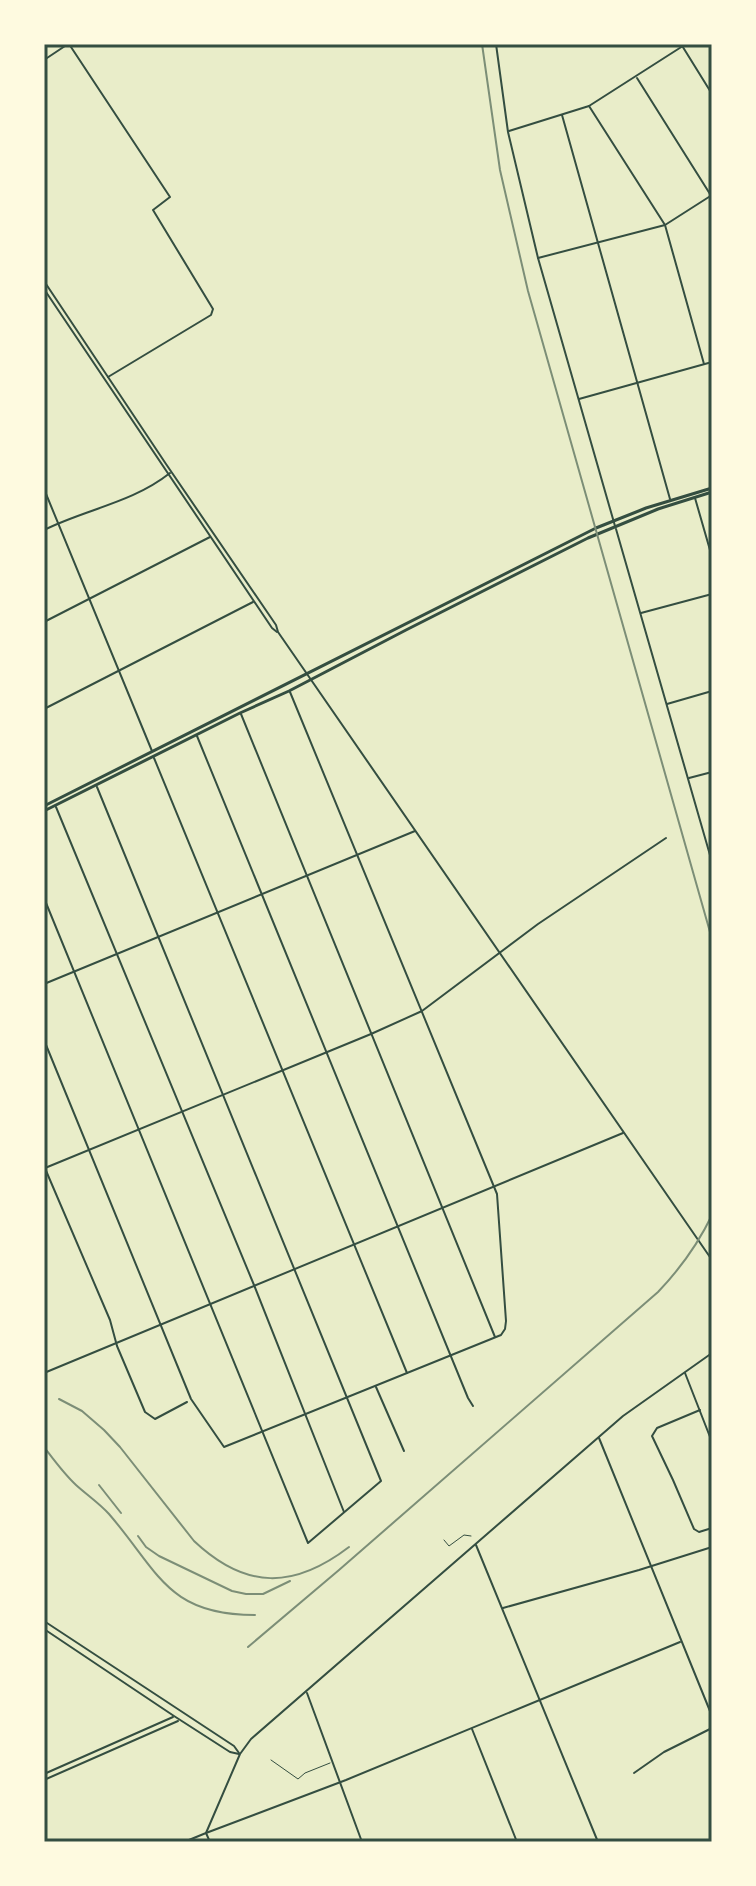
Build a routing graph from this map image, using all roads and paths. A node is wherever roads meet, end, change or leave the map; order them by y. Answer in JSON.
{"nodes":[{"id":1,"x":68,"y":44,"type":"edge"},
{"id":2,"x":496,"y":44,"type":"edge"},
{"id":3,"x":683,"y":45,"type":"edge"},
{"id":4,"x":44,"y":60,"type":"edge"},
{"id":5,"x":636,"y":77,"type":"junction"},
{"id":6,"x":712,"y":94,"type":"edge"},
{"id":7,"x":589,"y":106,"type":"junction"},
{"id":8,"x":562,"y":115,"type":"junction"},
{"id":9,"x":508,"y":132,"type":"junction"},
{"id":10,"x":712,"y":195,"type":"edge"},
{"id":11,"x":665,"y":225,"type":"junction"},
{"id":12,"x":598,"y":242,"type":"junction"},
{"id":13,"x":538,"y":258,"type":"junction"},
{"id":14,"x":44,"y":281,"type":"edge"},
{"id":15,"x":44,"y":289,"type":"edge"},
{"id":16,"x":712,"y":362,"type":"edge"},
{"id":17,"x":704,"y":364,"type":"junction"},
{"id":18,"x":106,"y":378,"type":"junction"},
{"id":19,"x":638,"y":382,"type":"junction"},
{"id":20,"x":579,"y":399,"type":"junction"},
{"id":21,"x":170,"y":474,"type":"junction"},
{"id":22,"x":44,"y":489,"type":"edge"},
{"id":23,"x":712,"y":490,"type":"edge"},
{"id":24,"x":695,"y":497,"type":"junction"},
{"id":25,"x":671,"y":500,"type":"junction"},
{"id":26,"x":58,"y":523,"type":"junction"},
{"id":27,"x":614,"y":523,"type":"junction"},
{"id":28,"x":44,"y":530,"type":"edge"},
{"id":29,"x":210,"y":537,"type":"junction"},
{"id":30,"x":712,"y":557,"type":"edge"},
{"id":31,"x":712,"y":594,"type":"edge"},
{"id":32,"x":89,"y":599,"type":"junction"},
{"id":33,"x":254,"y":601,"type":"junction"},
{"id":34,"x":640,"y":613,"type":"junction"},
{"id":35,"x":44,"y":622,"type":"edge"},
{"id":36,"x":278,"y":632,"type":"junction"},
{"id":37,"x":119,"y":672,"type":"junction"},
{"id":38,"x":307,"y":674,"type":"junction"},
{"id":39,"x":311,"y":679,"type":"junction"},
{"id":40,"x":289,"y":691,"type":"junction"},
{"id":41,"x":712,"y":691,"type":"edge"},
{"id":42,"x":666,"y":704,"type":"junction"},
{"id":43,"x":44,"y":709,"type":"edge"},
{"id":44,"x":240,"y":713,"type":"junction"},
{"id":45,"x":197,"y":736,"type":"junction"},
{"id":46,"x":153,"y":754,"type":"junction"},
{"id":47,"x":712,"y":772,"type":"edge"},
{"id":48,"x":687,"y":779,"type":"junction"},
{"id":49,"x":97,"y":785,"type":"junction"},
{"id":50,"x":55,"y":806,"type":"junction"},
{"id":51,"x":44,"y":809,"type":"edge"},
{"id":52,"x":416,"y":831,"type":"junction"},
{"id":53,"x":666,"y":838,"type":"dead end"},
{"id":54,"x":358,"y":855,"type":"junction"},
{"id":55,"x":712,"y":862,"type":"edge"},
{"id":56,"x":307,"y":875,"type":"junction"},
{"id":57,"x":262,"y":894,"type":"junction"},
{"id":58,"x":44,"y":898,"type":"edge"},
{"id":59,"x":217,"y":912,"type":"junction"},
{"id":60,"x":159,"y":938,"type":"junction"},
{"id":61,"x":500,"y":952,"type":"junction"},
{"id":62,"x":116,"y":954,"type":"junction"},
{"id":63,"x":74,"y":971,"type":"junction"},
{"id":64,"x":44,"y":984,"type":"edge"},
{"id":65,"x":422,"y":1011,"type":"junction"},
{"id":66,"x":371,"y":1034,"type":"junction"},
{"id":67,"x":44,"y":1040,"type":"edge"},
{"id":68,"x":327,"y":1052,"type":"junction"},
{"id":69,"x":282,"y":1070,"type":"junction"},
{"id":70,"x":224,"y":1094,"type":"junction"},
{"id":71,"x":182,"y":1112,"type":"junction"},
{"id":72,"x":139,"y":1129,"type":"junction"},
{"id":73,"x":624,"y":1132,"type":"junction"},
{"id":74,"x":90,"y":1151,"type":"junction"},
{"id":75,"x":44,"y":1167,"type":"edge"},
{"id":76,"x":493,"y":1186,"type":"junction"},
{"id":77,"x":442,"y":1207,"type":"junction"},
{"id":78,"x":398,"y":1226,"type":"junction"},
{"id":79,"x":353,"y":1244,"type":"junction"},
{"id":80,"x":712,"y":1260,"type":"edge"},
{"id":81,"x":294,"y":1268,"type":"junction"},
{"id":82,"x":254,"y":1285,"type":"junction"},
{"id":83,"x":210,"y":1303,"type":"junction"},
{"id":84,"x":161,"y":1323,"type":"junction"},
{"id":85,"x":495,"y":1337,"type":"junction"},
{"id":86,"x":117,"y":1341,"type":"junction"},
{"id":87,"x":712,"y":1353,"type":"edge"},
{"id":88,"x":451,"y":1354,"type":"junction"},
{"id":89,"x":685,"y":1372,"type":"junction"},
{"id":90,"x":44,"y":1373,"type":"edge"},
{"id":91,"x":407,"y":1373,"type":"junction"},
{"id":92,"x":375,"y":1386,"type":"junction"},
{"id":93,"x":347,"y":1398,"type":"junction"},
{"id":94,"x":187,"y":1402,"type":"dead end"},
{"id":95,"x":473,"y":1406,"type":"dead end"},
{"id":96,"x":700,"y":1410,"type":"junction"},
{"id":97,"x":304,"y":1415,"type":"junction"},
{"id":98,"x":264,"y":1431,"type":"junction"},
{"id":99,"x":598,"y":1437,"type":"junction"},
{"id":100,"x":712,"y":1442,"type":"edge"},
{"id":101,"x":404,"y":1451,"type":"dead end"},
{"id":102,"x":345,"y":1513,"type":"junction"},
{"id":103,"x":712,"y":1528,"type":"edge"},
{"id":104,"x":471,"y":1536,"type":"dead end"},
{"id":105,"x":444,"y":1540,"type":"dead end"},
{"id":106,"x":475,"y":1544,"type":"junction"},
{"id":107,"x":712,"y":1547,"type":"edge"},
{"id":108,"x":651,"y":1565,"type":"junction"},
{"id":109,"x":502,"y":1608,"type":"junction"},
{"id":110,"x":44,"y":1621,"type":"edge"},
{"id":111,"x":44,"y":1629,"type":"edge"},
{"id":112,"x":681,"y":1641,"type":"junction"},
{"id":113,"x":306,"y":1690,"type":"junction"},
{"id":114,"x":540,"y":1700,"type":"junction"},
{"id":115,"x":174,"y":1716,"type":"junction"},
{"id":116,"x":712,"y":1716,"type":"edge"},
{"id":117,"x":181,"y":1720,"type":"junction"},
{"id":118,"x":471,"y":1728,"type":"junction"},
{"id":119,"x":712,"y":1728,"type":"edge"},
{"id":120,"x":240,"y":1754,"type":"junction"},
{"id":121,"x":271,"y":1760,"type":"dead end"},
{"id":122,"x":332,"y":1762,"type":"junction"},
{"id":123,"x":634,"y":1773,"type":"dead end"},
{"id":124,"x":44,"y":1774,"type":"edge"},
{"id":125,"x":44,"y":1780,"type":"edge"},
{"id":126,"x":339,"y":1783,"type":"junction"},
{"id":127,"x":206,"y":1833,"type":"junction"},
{"id":128,"x":184,"y":1842,"type":"edge"},
{"id":129,"x":210,"y":1842,"type":"edge"},
{"id":130,"x":362,"y":1842,"type":"edge"},
{"id":131,"x":517,"y":1842,"type":"edge"},
{"id":132,"x":598,"y":1842,"type":"edge"}],
"edges":[{"from":1,"to":4,"type":"street"},
{"from":1,"to":18,"type":"street"},
{"from":2,"to":9,"type":"street"},
{"from":3,"to":5,"type":"street"},
{"from":3,"to":6,"type":"street"},
{"from":5,"to":7,"type":"street"},
{"from":5,"to":10,"type":"street"},
{"from":7,"to":8,"type":"street"},
{"from":7,"to":11,"type":"street"},
{"from":8,"to":9,"type":"street"},
{"from":8,"to":12,"type":"street"},
{"from":9,"to":13,"type":"street"},
{"from":10,"to":11,"type":"street"},
{"from":11,"to":12,"type":"street"},
{"from":11,"to":17,"type":"street"},
{"from":12,"to":13,"type":"street"},
{"from":12,"to":19,"type":"street"},
{"from":13,"to":20,"type":"street"},
{"from":14,"to":18,"type":"street"},
{"from":15,"to":18,"type":"street"},
{"from":16,"to":17,"type":"street"},
{"from":17,"to":19,"type":"street"},
{"from":18,"to":21,"type":"street"},
{"from":19,"to":20,"type":"street"},
{"from":19,"to":25,"type":"street"},
{"from":20,"to":27,"type":"street"},
{"from":21,"to":26,"type":"street"},
{"from":21,"to":29,"type":"street"},
{"from":21,"to":36,"type":"street"},
{"from":22,"to":26,"type":"street"},
{"from":23,"to":24,"type":"main road"},
{"from":23,"to":25,"type":"main road"},
{"from":24,"to":27,"type":"main road"},
{"from":24,"to":30,"type":"street"},
{"from":25,"to":27,"type":"main road"},
{"from":26,"to":28,"type":"street"},
{"from":26,"to":32,"type":"street"},
{"from":27,"to":34,"type":"street"},
{"from":27,"to":38,"type":"main road"},
{"from":27,"to":39,"type":"main road"},
{"from":29,"to":32,"type":"street"},
{"from":29,"to":33,"type":"street"},
{"from":31,"to":34,"type":"street"},
{"from":32,"to":35,"type":"street"},
{"from":32,"to":37,"type":"street"},
{"from":33,"to":36,"type":"street"},
{"from":33,"to":37,"type":"street"},
{"from":34,"to":42,"type":"street"},
{"from":36,"to":38,"type":"street"},
{"from":37,"to":43,"type":"street"},
{"from":37,"to":46,"type":"street"},
{"from":38,"to":39,"type":"street"},
{"from":38,"to":46,"type":"main road"},
{"from":39,"to":40,"type":"main road"},
{"from":39,"to":52,"type":"street"},
{"from":40,"to":44,"type":"main road"},
{"from":40,"to":54,"type":"street"},
{"from":41,"to":42,"type":"street"},
{"from":42,"to":48,"type":"street"},
{"from":44,"to":45,"type":"main road"},
{"from":44,"to":56,"type":"street"},
{"from":45,"to":46,"type":"main road"},
{"from":45,"to":57,"type":"street"},
{"from":46,"to":49,"type":"main road"},
{"from":46,"to":51,"type":"main road"},
{"from":46,"to":59,"type":"street"},
{"from":47,"to":48,"type":"street"},
{"from":48,"to":55,"type":"street"},
{"from":49,"to":50,"type":"main road"},
{"from":49,"to":60,"type":"street"},
{"from":50,"to":51,"type":"main road"},
{"from":50,"to":62,"type":"street"},
{"from":52,"to":54,"type":"street"},
{"from":52,"to":61,"type":"street"},
{"from":53,"to":61,"type":"street"},
{"from":54,"to":56,"type":"street"},
{"from":54,"to":65,"type":"street"},
{"from":56,"to":57,"type":"street"},
{"from":56,"to":66,"type":"street"},
{"from":57,"to":59,"type":"street"},
{"from":57,"to":68,"type":"street"},
{"from":58,"to":63,"type":"street"},
{"from":59,"to":60,"type":"street"},
{"from":59,"to":69,"type":"street"},
{"from":60,"to":62,"type":"street"},
{"from":60,"to":70,"type":"street"},
{"from":61,"to":65,"type":"street"},
{"from":61,"to":73,"type":"street"},
{"from":62,"to":63,"type":"street"},
{"from":62,"to":71,"type":"street"},
{"from":63,"to":64,"type":"street"},
{"from":63,"to":72,"type":"street"},
{"from":65,"to":66,"type":"street"},
{"from":65,"to":76,"type":"street"},
{"from":66,"to":68,"type":"street"},
{"from":66,"to":77,"type":"street"},
{"from":67,"to":74,"type":"street"},
{"from":68,"to":69,"type":"street"},
{"from":68,"to":78,"type":"street"},
{"from":69,"to":70,"type":"street"},
{"from":69,"to":79,"type":"street"},
{"from":70,"to":71,"type":"street"},
{"from":70,"to":81,"type":"street"},
{"from":71,"to":72,"type":"street"},
{"from":71,"to":82,"type":"street"},
{"from":72,"to":74,"type":"street"},
{"from":72,"to":83,"type":"street"},
{"from":73,"to":76,"type":"street"},
{"from":73,"to":80,"type":"street"},
{"from":74,"to":75,"type":"street"},
{"from":74,"to":84,"type":"street"},
{"from":75,"to":86,"type":"street"},
{"from":76,"to":77,"type":"street"},
{"from":76,"to":85,"type":"street"},
{"from":77,"to":78,"type":"street"},
{"from":77,"to":85,"type":"street"},
{"from":78,"to":79,"type":"street"},
{"from":78,"to":88,"type":"street"},
{"from":79,"to":81,"type":"street"},
{"from":79,"to":91,"type":"street"},
{"from":81,"to":82,"type":"street"},
{"from":81,"to":93,"type":"street"},
{"from":82,"to":83,"type":"street"},
{"from":82,"to":97,"type":"street"},
{"from":83,"to":84,"type":"street"},
{"from":83,"to":98,"type":"street"},
{"from":84,"to":86,"type":"street"},
{"from":84,"to":98,"type":"street"},
{"from":85,"to":88,"type":"street"},
{"from":86,"to":90,"type":"street"},
{"from":86,"to":94,"type":"street"},
{"from":87,"to":89,"type":"street"},
{"from":88,"to":91,"type":"street"},
{"from":88,"to":95,"type":"street"},
{"from":89,"to":96,"type":"street"},
{"from":89,"to":99,"type":"street"},
{"from":91,"to":92,"type":"street"},
{"from":92,"to":93,"type":"street"},
{"from":92,"to":101,"type":"street"},
{"from":93,"to":97,"type":"street"},
{"from":93,"to":102,"type":"street"},
{"from":96,"to":100,"type":"street"},
{"from":96,"to":103,"type":"street"},
{"from":97,"to":98,"type":"street"},
{"from":97,"to":102,"type":"street"},
{"from":98,"to":102,"type":"street"},
{"from":99,"to":106,"type":"street"},
{"from":99,"to":108,"type":"street"},
{"from":104,"to":105,"type":"lane"},
{"from":106,"to":109,"type":"street"},
{"from":106,"to":113,"type":"street"},
{"from":107,"to":108,"type":"street"},
{"from":108,"to":109,"type":"street"},
{"from":108,"to":112,"type":"street"},
{"from":109,"to":114,"type":"street"},
{"from":110,"to":120,"type":"street"},
{"from":111,"to":115,"type":"street"},
{"from":112,"to":114,"type":"street"},
{"from":112,"to":116,"type":"street"},
{"from":113,"to":120,"type":"street"},
{"from":113,"to":122,"type":"street"},
{"from":114,"to":118,"type":"street"},
{"from":114,"to":132,"type":"street"},
{"from":115,"to":117,"type":"street"},
{"from":115,"to":124,"type":"street"},
{"from":117,"to":120,"type":"street"},
{"from":117,"to":125,"type":"street"},
{"from":118,"to":126,"type":"street"},
{"from":118,"to":131,"type":"street"},
{"from":119,"to":123,"type":"street"},
{"from":120,"to":127,"type":"street"},
{"from":121,"to":122,"type":"lane"},
{"from":122,"to":126,"type":"street"},
{"from":126,"to":127,"type":"street"},
{"from":126,"to":130,"type":"street"},
{"from":127,"to":128,"type":"street"},
{"from":127,"to":129,"type":"street"}]}
